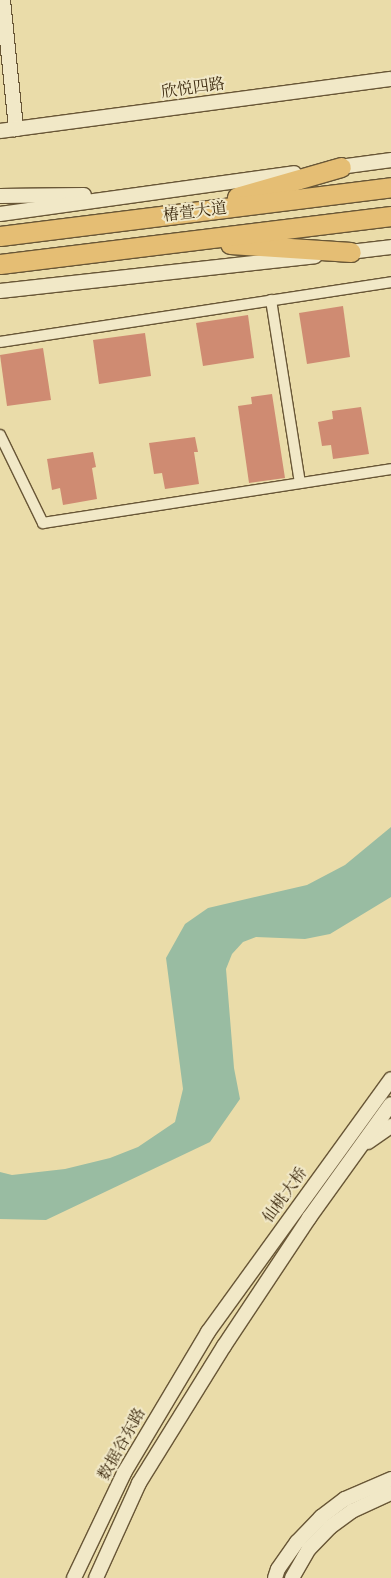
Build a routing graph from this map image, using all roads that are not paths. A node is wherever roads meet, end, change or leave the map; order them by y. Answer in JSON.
{"nodes":[{"id":1,"x":3,"y":0,"type":"edge"},
{"id":2,"x":391,"y":79,"type":"edge"},
{"id":3,"x":16,"y":129,"type":"junction"},
{"id":4,"x":0,"y":131,"type":"edge"},
{"id":5,"x":391,"y":160,"type":"edge"},
{"id":6,"x":341,"y":167,"type":"junction"},
{"id":7,"x":391,"y":187,"type":"edge"},
{"id":8,"x":142,"y":194,"type":"junction"},
{"id":9,"x":0,"y":196,"type":"edge"},
{"id":10,"x":0,"y":214,"type":"edge"},
{"id":11,"x":180,"y":214,"type":"junction"},
{"id":12,"x":391,"y":216,"type":"edge"},
{"id":13,"x":0,"y":236,"type":"edge"},
{"id":14,"x":184,"y":241,"type":"junction"},
{"id":15,"x":391,"y":247,"type":"edge"},
{"id":16,"x":351,"y":252,"type":"junction"},
{"id":17,"x":0,"y":264,"type":"edge"},
{"id":18,"x":391,"y":282,"type":"edge"},
{"id":19,"x":0,"y":291,"type":"edge"},
{"id":20,"x":271,"y":300,"type":"junction"},
{"id":21,"x":0,"y":342,"type":"edge"},
{"id":22,"x":0,"y":435,"type":"edge"},
{"id":23,"x":391,"y":469,"type":"edge"},
{"id":24,"x":300,"y":484,"type":"junction"},
{"id":25,"x":391,"y":1079,"type":"edge"},
{"id":26,"x":391,"y":1104,"type":"edge"},
{"id":27,"x":391,"y":1126,"type":"edge"},
{"id":28,"x":360,"y":1149,"type":"junction"},
{"id":29,"x":208,"y":1332,"type":"joint"},
{"id":30,"x":224,"y":1346,"type":"joint"},
{"id":31,"x":391,"y":1480,"type":"edge"},
{"id":32,"x":391,"y":1493,"type":"edge"},
{"id":33,"x":74,"y":1578,"type":"edge"},
{"id":34,"x":96,"y":1578,"type":"edge"},
{"id":35,"x":275,"y":1578,"type":"edge"},
{"id":36,"x":292,"y":1578,"type":"edge"}],
"edges":[{"from":1,"to":3,"type":"main road"},
{"from":2,"to":3,"type":"main road","name":"欣悦四路"},
{"from":3,"to":4,"type":"main road","name":"欣悦四路"},
{"from":5,"to":6,"type":"main road"},
{"from":6,"to":8,"type":"main road"},
{"from":6,"to":11,"type":"highway"},
{"from":7,"to":11,"type":"highway","name":"椿萱大道"},
{"from":8,"to":9,"type":"main road"},
{"from":8,"to":10,"type":"main road"},
{"from":11,"to":13,"type":"highway","name":"椿萱大道"},
{"from":12,"to":14,"type":"highway","name":"椿萱大道"},
{"from":14,"to":16,"type":"highway"},
{"from":14,"to":17,"type":"highway","name":"椿萱大道"},
{"from":15,"to":16,"type":"main road"},
{"from":16,"to":19,"type":"main road"},
{"from":18,"to":20,"type":"street"},
{"from":20,"to":21,"type":"street"},
{"from":20,"to":24,"type":"street"},
{"from":22,"to":24,"type":"street"},
{"from":23,"to":24,"type":"street"},
{"from":25,"to":29,"type":"main road","name":"仙桃大桥"},
{"from":26,"to":28,"type":"main road","name":"仙桃大桥"},
{"from":27,"to":28,"type":"main road"},
{"from":28,"to":30,"type":"main road","name":"仙桃大桥"},
{"from":29,"to":33,"type":"main road","name":"数据谷东路"},
{"from":30,"to":34,"type":"main road","name":"数据谷东路"},
{"from":31,"to":35,"type":"main road"},
{"from":32,"to":36,"type":"main road"}]}
